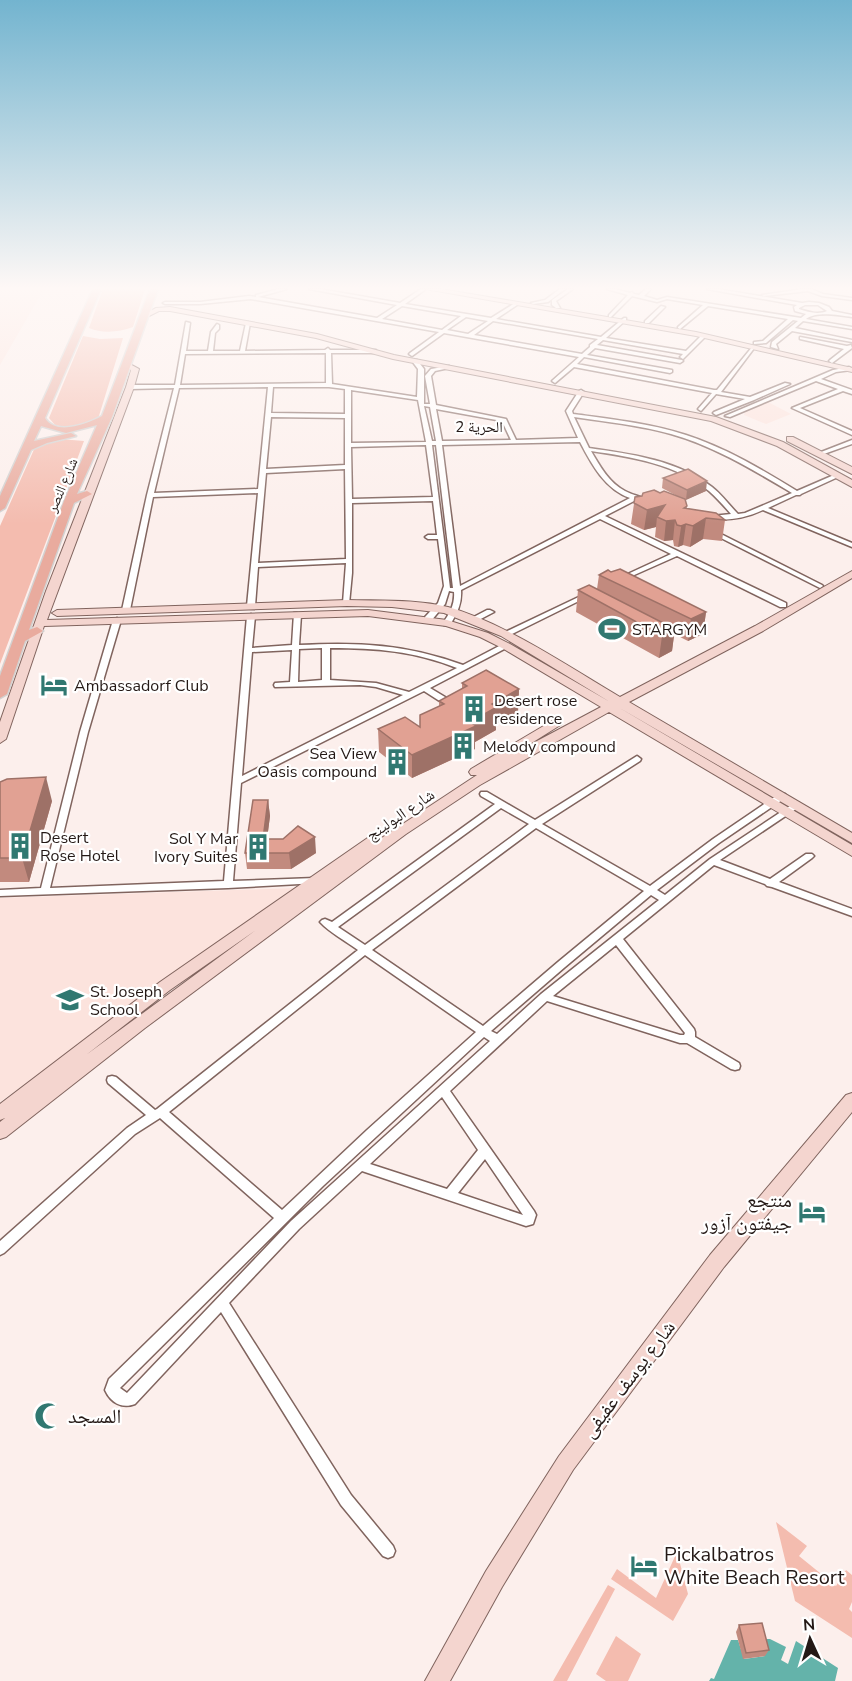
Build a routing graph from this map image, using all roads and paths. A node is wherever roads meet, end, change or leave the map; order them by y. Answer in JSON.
{"nodes":[{"id":1,"x":62,"y":367,"type":"edge"},
{"id":2,"x":127,"y":367,"type":"edge"},
{"id":3,"x":132,"y":367,"type":"edge"},
{"id":4,"x":180,"y":367,"type":"edge"},
{"id":5,"x":328,"y":367,"type":"edge"},
{"id":6,"x":420,"y":367,"type":"edge"},
{"id":7,"x":445,"y":367,"type":"edge"},
{"id":8,"x":449,"y":367,"type":"edge"},
{"id":9,"x":471,"y":367,"type":"edge"},
{"id":10,"x":569,"y":367,"type":"edge"},
{"id":11,"x":591,"y":367,"type":"edge"},
{"id":12,"x":624,"y":367,"type":"edge"},
{"id":13,"x":651,"y":367,"type":"edge"},
{"id":14,"x":673,"y":367,"type":"edge"},
{"id":15,"x":736,"y":367,"type":"edge"},
{"id":16,"x":826,"y":367,"type":"edge"},
{"id":17,"x":851,"y":368,"type":"edge"},
{"id":18,"x":670,"y":371,"type":"junction"},
{"id":19,"x":619,"y":373,"type":"junction"},
{"id":20,"x":816,"y":379,"type":"junction"},
{"id":21,"x":661,"y":380,"type":"junction"},
{"id":22,"x":555,"y":381,"type":"junction"},
{"id":23,"x":271,"y":385,"type":"junction"},
{"id":24,"x":329,"y":386,"type":"junction"},
{"id":25,"x":130,"y":387,"type":"junction"},
{"id":26,"x":177,"y":387,"type":"junction"},
{"id":27,"x":348,"y":387,"type":"junction"},
{"id":28,"x":842,"y":388,"type":"junction"},
{"id":29,"x":717,"y":391,"type":"junction"},
{"id":30,"x":581,"y":392,"type":"junction"},
{"id":31,"x":852,"y":392,"type":"edge"},
{"id":32,"x":429,"y":394,"type":"junction"},
{"id":33,"x":608,"y":394,"type":"junction"},
{"id":34,"x":420,"y":399,"type":"junction"},
{"id":35,"x":634,"y":399,"type":"junction"},
{"id":36,"x":752,"y":399,"type":"junction"},
{"id":37,"x":431,"y":406,"type":"junction"},
{"id":38,"x":701,"y":409,"type":"junction"},
{"id":39,"x":716,"y":413,"type":"junction"},
{"id":40,"x":268,"y":415,"type":"junction"},
{"id":41,"x":571,"y":415,"type":"junction"},
{"id":42,"x":348,"y":416,"type":"junction"},
{"id":43,"x":728,"y":416,"type":"junction"},
{"id":44,"x":106,"y":417,"type":"junction"},
{"id":45,"x":40,"y":418,"type":"junction"},
{"id":46,"x":852,"y":433,"type":"edge"},
{"id":47,"x":582,"y":440,"type":"junction"},
{"id":48,"x":514,"y":441,"type":"junction"},
{"id":49,"x":97,"y":442,"type":"junction"},
{"id":50,"x":852,"y":442,"type":"edge"},
{"id":51,"x":429,"y":443,"type":"junction"},
{"id":52,"x":439,"y":443,"type":"junction"},
{"id":53,"x":348,"y":445,"type":"junction"},
{"id":54,"x":27,"y":448,"type":"junction"},
{"id":55,"x":587,"y":449,"type":"junction"},
{"id":56,"x":819,"y":454,"type":"junction"},
{"id":57,"x":835,"y":462,"type":"junction"},
{"id":58,"x":820,"y":466,"type":"junction"},
{"id":59,"x":349,"y":467,"type":"junction"},
{"id":60,"x":263,"y":471,"type":"junction"},
{"id":61,"x":852,"y":471,"type":"edge"},
{"id":62,"x":837,"y":476,"type":"junction"},
{"id":63,"x":852,"y":484,"type":"edge"},
{"id":64,"x":261,"y":491,"type":"junction"},
{"id":65,"x":87,"y":494,"type":"junction"},
{"id":66,"x":798,"y":494,"type":"junction"},
{"id":67,"x":150,"y":495,"type":"junction"},
{"id":68,"x":631,"y":496,"type":"junction"},
{"id":69,"x":436,"y":499,"type":"junction"},
{"id":70,"x":69,"y":501,"type":"junction"},
{"id":71,"x":348,"y":501,"type":"junction"},
{"id":72,"x":651,"y":503,"type":"edge"},
{"id":73,"x":0,"y":508,"type":"edge"},
{"id":74,"x":764,"y":508,"type":"junction"},
{"id":75,"x":599,"y":516,"type":"junction"},
{"id":76,"x":706,"y":517,"type":"edge"},
{"id":77,"x":737,"y":517,"type":"junction"},
{"id":78,"x":717,"y":534,"type":"edge"},
{"id":79,"x":428,"y":537,"type":"dead end"},
{"id":80,"x":441,"y":537,"type":"junction"},
{"id":81,"x":550,"y":539,"type":"junction"},
{"id":82,"x":852,"y":544,"type":"edge"},
{"id":83,"x":676,"y":554,"type":"junction"},
{"id":84,"x":349,"y":561,"type":"junction"},
{"id":85,"x":255,"y":565,"type":"junction"},
{"id":86,"x":852,"y":567,"type":"edge"},
{"id":87,"x":852,"y":574,"type":"edge"},
{"id":88,"x":40,"y":583,"type":"junction"},
{"id":89,"x":613,"y":583,"type":"edge"},
{"id":90,"x":820,"y":586,"type":"junction"},
{"id":91,"x":456,"y":587,"type":"junction"},
{"id":92,"x":446,"y":588,"type":"junction"},
{"id":93,"x":51,"y":591,"type":"junction"},
{"id":94,"x":592,"y":593,"type":"edge"},
{"id":95,"x":347,"y":603,"type":"junction"},
{"id":96,"x":783,"y":605,"type":"junction"},
{"id":97,"x":438,"y":609,"type":"junction"},
{"id":98,"x":126,"y":610,"type":"junction"},
{"id":99,"x":251,"y":611,"type":"junction"},
{"id":100,"x":490,"y":612,"type":"dead end"},
{"id":101,"x":297,"y":615,"type":"junction"},
{"id":102,"x":66,"y":617,"type":"junction"},
{"id":103,"x":450,"y":618,"type":"junction"},
{"id":104,"x":428,"y":619,"type":"junction"},
{"id":105,"x":117,"y":620,"type":"junction"},
{"id":106,"x":472,"y":620,"type":"junction"},
{"id":107,"x":40,"y":622,"type":"junction"},
{"id":108,"x":748,"y":628,"type":"junction"},
{"id":109,"x":20,"y":639,"type":"junction"},
{"id":110,"x":506,"y":640,"type":"junction"},
{"id":111,"x":326,"y":647,"type":"junction"},
{"id":112,"x":296,"y":648,"type":"junction"},
{"id":113,"x":248,"y":650,"type":"junction"},
{"id":114,"x":461,"y":667,"type":"junction"},
{"id":115,"x":326,"y":683,"type":"junction"},
{"id":116,"x":294,"y":684,"type":"junction"},
{"id":117,"x":278,"y":685,"type":"dead end"},
{"id":118,"x":423,"y":687,"type":"junction"},
{"id":119,"x":0,"y":694,"type":"edge"},
{"id":120,"x":408,"y":694,"type":"junction"},
{"id":121,"x":608,"y":701,"type":"junction"},
{"id":122,"x":454,"y":706,"type":"edge"},
{"id":123,"x":0,"y":739,"type":"edge"},
{"id":124,"x":637,"y":759,"type":"dead end"},
{"id":125,"x":237,"y":782,"type":"junction"},
{"id":126,"x":467,"y":782,"type":"junction"},
{"id":127,"x":484,"y":794,"type":"dead end"},
{"id":128,"x":782,"y":796,"type":"junction"},
{"id":129,"x":501,"y":804,"type":"junction"},
{"id":130,"x":770,"y":804,"type":"junction"},
{"id":131,"x":791,"y":808,"type":"junction"},
{"id":132,"x":535,"y":824,"type":"junction"},
{"id":133,"x":852,"y":838,"type":"edge"},
{"id":134,"x":852,"y":851,"type":"edge"},
{"id":135,"x":809,"y":856,"type":"dead end"},
{"id":136,"x":712,"y":861,"type":"junction"},
{"id":137,"x":315,"y":881,"type":"junction"},
{"id":138,"x":770,"y":884,"type":"junction"},
{"id":139,"x":228,"y":885,"type":"junction"},
{"id":140,"x":650,"y":890,"type":"junction"},
{"id":141,"x":45,"y":891,"type":"junction"},
{"id":142,"x":0,"y":893,"type":"edge"},
{"id":143,"x":665,"y":899,"type":"junction"},
{"id":144,"x":295,"y":902,"type":"junction"},
{"id":145,"x":852,"y":914,"type":"edge"},
{"id":146,"x":617,"y":939,"type":"junction"},
{"id":147,"x":365,"y":950,"type":"junction"},
{"id":148,"x":545,"y":997,"type":"junction"},
{"id":149,"x":482,"y":1031,"type":"junction"},
{"id":150,"x":689,"y":1039,"type":"junction"},
{"id":151,"x":498,"y":1040,"type":"junction"},
{"id":152,"x":735,"y":1066,"type":"dead end"},
{"id":153,"x":112,"y":1080,"type":"dead end"},
{"id":154,"x":444,"y":1091,"type":"junction"},
{"id":155,"x":852,"y":1100,"type":"edge"},
{"id":156,"x":0,"y":1113,"type":"edge"},
{"id":157,"x":158,"y":1114,"type":"junction"},
{"id":158,"x":0,"y":1132,"type":"edge"},
{"id":159,"x":485,"y":1150,"type":"junction"},
{"id":160,"x":361,"y":1166,"type":"junction"},
{"id":161,"x":450,"y":1194,"type":"junction"},
{"id":162,"x":281,"y":1217,"type":"junction"},
{"id":163,"x":0,"y":1249,"type":"edge"},
{"id":164,"x":222,"y":1303,"type":"junction"},
{"id":165,"x":388,"y":1551,"type":"dead end"},
{"id":166,"x":437,"y":1681,"type":"edge"}],
"edges":[{"from":1,"to":45,"type":"main road"},
{"from":2,"to":44,"type":"main road","name":"شارع النصر"},
{"from":3,"to":25,"type":"street"},
{"from":4,"to":26,"type":"street"},
{"from":5,"to":24,"type":"street"},
{"from":6,"to":34,"type":"street"},
{"from":7,"to":32,"type":"street"},
{"from":8,"to":30,"type":"street"},
{"from":9,"to":22,"type":"street"},
{"from":10,"to":22,"type":"street"},
{"from":11,"to":19,"type":"street"},
{"from":12,"to":19,"type":"street"},
{"from":13,"to":18,"type":"street"},
{"from":14,"to":18,"type":"street"},
{"from":15,"to":29,"type":"street"},
{"from":16,"to":36,"type":"street"},
{"from":17,"to":20,"type":"street"},
{"from":18,"to":21,"type":"street"},
{"from":19,"to":21,"type":"street"},
{"from":20,"to":28,"type":"street"},
{"from":20,"to":43,"type":"street"},
{"from":21,"to":29,"type":"street"},
{"from":22,"to":33,"type":"street"},
{"from":23,"to":24,"type":"street"},
{"from":23,"to":26,"type":"street"},
{"from":23,"to":40,"type":"street"},
{"from":24,"to":27,"type":"street"},
{"from":25,"to":26,"type":"street"},
{"from":25,"to":65,"type":"street"},
{"from":26,"to":67,"type":"street"},
{"from":27,"to":34,"type":"street"},
{"from":27,"to":42,"type":"street"},
{"from":28,"to":31,"type":"street"},
{"from":28,"to":46,"type":"street"},
{"from":29,"to":36,"type":"street"},
{"from":29,"to":38,"type":"street"},
{"from":30,"to":33,"type":"street"},
{"from":30,"to":41,"type":"street"},
{"from":32,"to":34,"type":"street"},
{"from":32,"to":37,"type":"street"},
{"from":33,"to":35,"type":"street"},
{"from":34,"to":37,"type":"street"},
{"from":34,"to":51,"type":"street"},
{"from":35,"to":38,"type":"street"},
{"from":35,"to":58,"type":"street"},
{"from":36,"to":39,"type":"street"},
{"from":37,"to":48,"type":"street"},
{"from":37,"to":52,"type":"street"},
{"from":38,"to":39,"type":"street"},
{"from":39,"to":43,"type":"street"},
{"from":40,"to":42,"type":"street"},
{"from":40,"to":60,"type":"street"},
{"from":41,"to":47,"type":"street"},
{"from":41,"to":66,"type":"street"},
{"from":42,"to":53,"type":"street"},
{"from":43,"to":56,"type":"street"},
{"from":44,"to":45,"type":"main road"},
{"from":44,"to":49,"type":"main road","name":"شارع النصر"},
{"from":45,"to":54,"type":"main road"},
{"from":47,"to":48,"type":"street"},
{"from":47,"to":55,"type":"street"},
{"from":48,"to":52,"type":"street"},
{"from":49,"to":54,"type":"main road"},
{"from":49,"to":70,"type":"main road","name":"شارع النصر"},
{"from":50,"to":56,"type":"street"},
{"from":51,"to":52,"type":"street"},
{"from":51,"to":53,"type":"street"},
{"from":51,"to":69,"type":"street"},
{"from":52,"to":91,"type":"street"},
{"from":53,"to":59,"type":"street"},
{"from":54,"to":73,"type":"main road"},
{"from":55,"to":68,"type":"street"},
{"from":55,"to":77,"type":"street"},
{"from":56,"to":57,"type":"street"},
{"from":57,"to":58,"type":"street"},
{"from":57,"to":61,"type":"street"},
{"from":58,"to":62,"type":"street"},
{"from":59,"to":60,"type":"street"},
{"from":59,"to":71,"type":"street"},
{"from":60,"to":64,"type":"street"},
{"from":61,"to":62,"type":"street"},
{"from":62,"to":63,"type":"street"},
{"from":62,"to":66,"type":"street"},
{"from":64,"to":67,"type":"street"},
{"from":64,"to":85,"type":"street"},
{"from":65,"to":70,"type":"main road"},
{"from":65,"to":93,"type":"street"},
{"from":66,"to":74,"type":"street"},
{"from":67,"to":98,"type":"street"},
{"from":68,"to":72,"type":"street"},
{"from":68,"to":75,"type":"street"},
{"from":68,"to":81,"type":"street"},
{"from":69,"to":71,"type":"street"},
{"from":69,"to":80,"type":"street"},
{"from":70,"to":88,"type":"main road","name":"شارع النصر"},
{"from":71,"to":84,"type":"street"},
{"from":74,"to":77,"type":"street"},
{"from":74,"to":82,"type":"street"},
{"from":75,"to":81,"type":"street"},
{"from":75,"to":83,"type":"street"},
{"from":76,"to":77,"type":"street"},
{"from":78,"to":90,"type":"street"},
{"from":79,"to":80,"type":"street"},
{"from":80,"to":92,"type":"street"},
{"from":81,"to":91,"type":"street"},
{"from":83,"to":89,"type":"street"},
{"from":83,"to":96,"type":"street"},
{"from":84,"to":85,"type":"street"},
{"from":84,"to":95,"type":"street"},
{"from":85,"to":99,"type":"street"},
{"from":86,"to":90,"type":"street","name":"شارع البولينج"},
{"from":87,"to":108,"type":"street","name":"شارع البولينج"},
{"from":88,"to":93,"type":"main road"},
{"from":88,"to":109,"type":"main road","name":"شارع النصر"},
{"from":90,"to":96,"type":"street","name":"شارع البولينج"},
{"from":91,"to":92,"type":"street"},
{"from":91,"to":103,"type":"street"},
{"from":92,"to":97,"type":"street"},
{"from":93,"to":107,"type":"street"},
{"from":94,"to":110,"type":"street"},
{"from":95,"to":97,"type":"street"},
{"from":95,"to":99,"type":"street"},
{"from":96,"to":108,"type":"street","name":"شارع البولينج"},
{"from":97,"to":103,"type":"street"},
{"from":97,"to":104,"type":"street"},
{"from":98,"to":99,"type":"street"},
{"from":98,"to":102,"type":"street"},
{"from":99,"to":101,"type":"street"},
{"from":99,"to":105,"type":"street"},
{"from":99,"to":113,"type":"street"},
{"from":100,"to":106,"type":"street"},
{"from":101,"to":104,"type":"street"},
{"from":101,"to":112,"type":"street"},
{"from":102,"to":105,"type":"street"},
{"from":102,"to":107,"type":"street"},
{"from":103,"to":104,"type":"street"},
{"from":103,"to":106,"type":"street"},
{"from":103,"to":110,"type":"street"},
{"from":105,"to":141,"type":"street"},
{"from":106,"to":110,"type":"street"},
{"from":107,"to":109,"type":"main road"},
{"from":107,"to":123,"type":"street"},
{"from":108,"to":121,"type":"street","name":"شارع البولينج"},
{"from":109,"to":119,"type":"main road","name":"شارع النصر"},
{"from":110,"to":114,"type":"street"},
{"from":110,"to":121,"type":"street"},
{"from":111,"to":112,"type":"street"},
{"from":111,"to":114,"type":"street"},
{"from":111,"to":115,"type":"street"},
{"from":112,"to":113,"type":"street"},
{"from":112,"to":116,"type":"street"},
{"from":113,"to":125,"type":"street"},
{"from":114,"to":118,"type":"street"},
{"from":115,"to":116,"type":"street"},
{"from":115,"to":120,"type":"street"},
{"from":116,"to":117,"type":"street"},
{"from":118,"to":120,"type":"street"},
{"from":118,"to":122,"type":"street"},
{"from":120,"to":125,"type":"street"},
{"from":121,"to":126,"type":"street","name":"شارع البولينج"},
{"from":121,"to":128,"type":"street"},
{"from":121,"to":130,"type":"street"},
{"from":124,"to":132,"type":"street"},
{"from":125,"to":139,"type":"street"},
{"from":126,"to":137,"type":"street","name":"شارع البولينج"},
{"from":126,"to":144,"type":"street","name":"شارع البولينج"},
{"from":127,"to":129,"type":"street"},
{"from":128,"to":130,"type":"street"},
{"from":128,"to":131,"type":"street"},
{"from":129,"to":132,"type":"street"},
{"from":129,"to":147,"type":"street"},
{"from":130,"to":131,"type":"street"},
{"from":130,"to":140,"type":"street"},
{"from":131,"to":133,"type":"street"},
{"from":131,"to":134,"type":"street"},
{"from":131,"to":136,"type":"street"},
{"from":132,"to":140,"type":"street"},
{"from":132,"to":147,"type":"street"},
{"from":135,"to":138,"type":"street"},
{"from":136,"to":138,"type":"street"},
{"from":136,"to":143,"type":"street"},
{"from":137,"to":139,"type":"street"},
{"from":137,"to":144,"type":"street","name":"شارع البولينج"},
{"from":138,"to":145,"type":"street"},
{"from":139,"to":141,"type":"street"},
{"from":140,"to":143,"type":"street"},
{"from":140,"to":149,"type":"street"},
{"from":141,"to":142,"type":"street"},
{"from":143,"to":146,"type":"street"},
{"from":144,"to":156,"type":"street","name":"شارع البولينج"},
{"from":144,"to":158,"type":"street","name":"شارع البولينج"},
{"from":146,"to":148,"type":"street"},
{"from":146,"to":150,"type":"street"},
{"from":147,"to":149,"type":"street"},
{"from":147,"to":157,"type":"street"},
{"from":148,"to":150,"type":"street"},
{"from":148,"to":151,"type":"street"},
{"from":149,"to":151,"type":"street"},
{"from":149,"to":162,"type":"street"},
{"from":150,"to":152,"type":"street"},
{"from":151,"to":154,"type":"street"},
{"from":153,"to":157,"type":"street"},
{"from":154,"to":159,"type":"street"},
{"from":154,"to":160,"type":"street"},
{"from":155,"to":166,"type":"street","name":"شارع يوسف عفيفى"},
{"from":157,"to":162,"type":"street"},
{"from":157,"to":163,"type":"street"},
{"from":159,"to":161,"type":"street"},
{"from":159,"to":161,"type":"street"},
{"from":160,"to":161,"type":"street"},
{"from":160,"to":164,"type":"street"},
{"from":162,"to":164,"type":"street"},
{"from":164,"to":165,"type":"street"}]}
